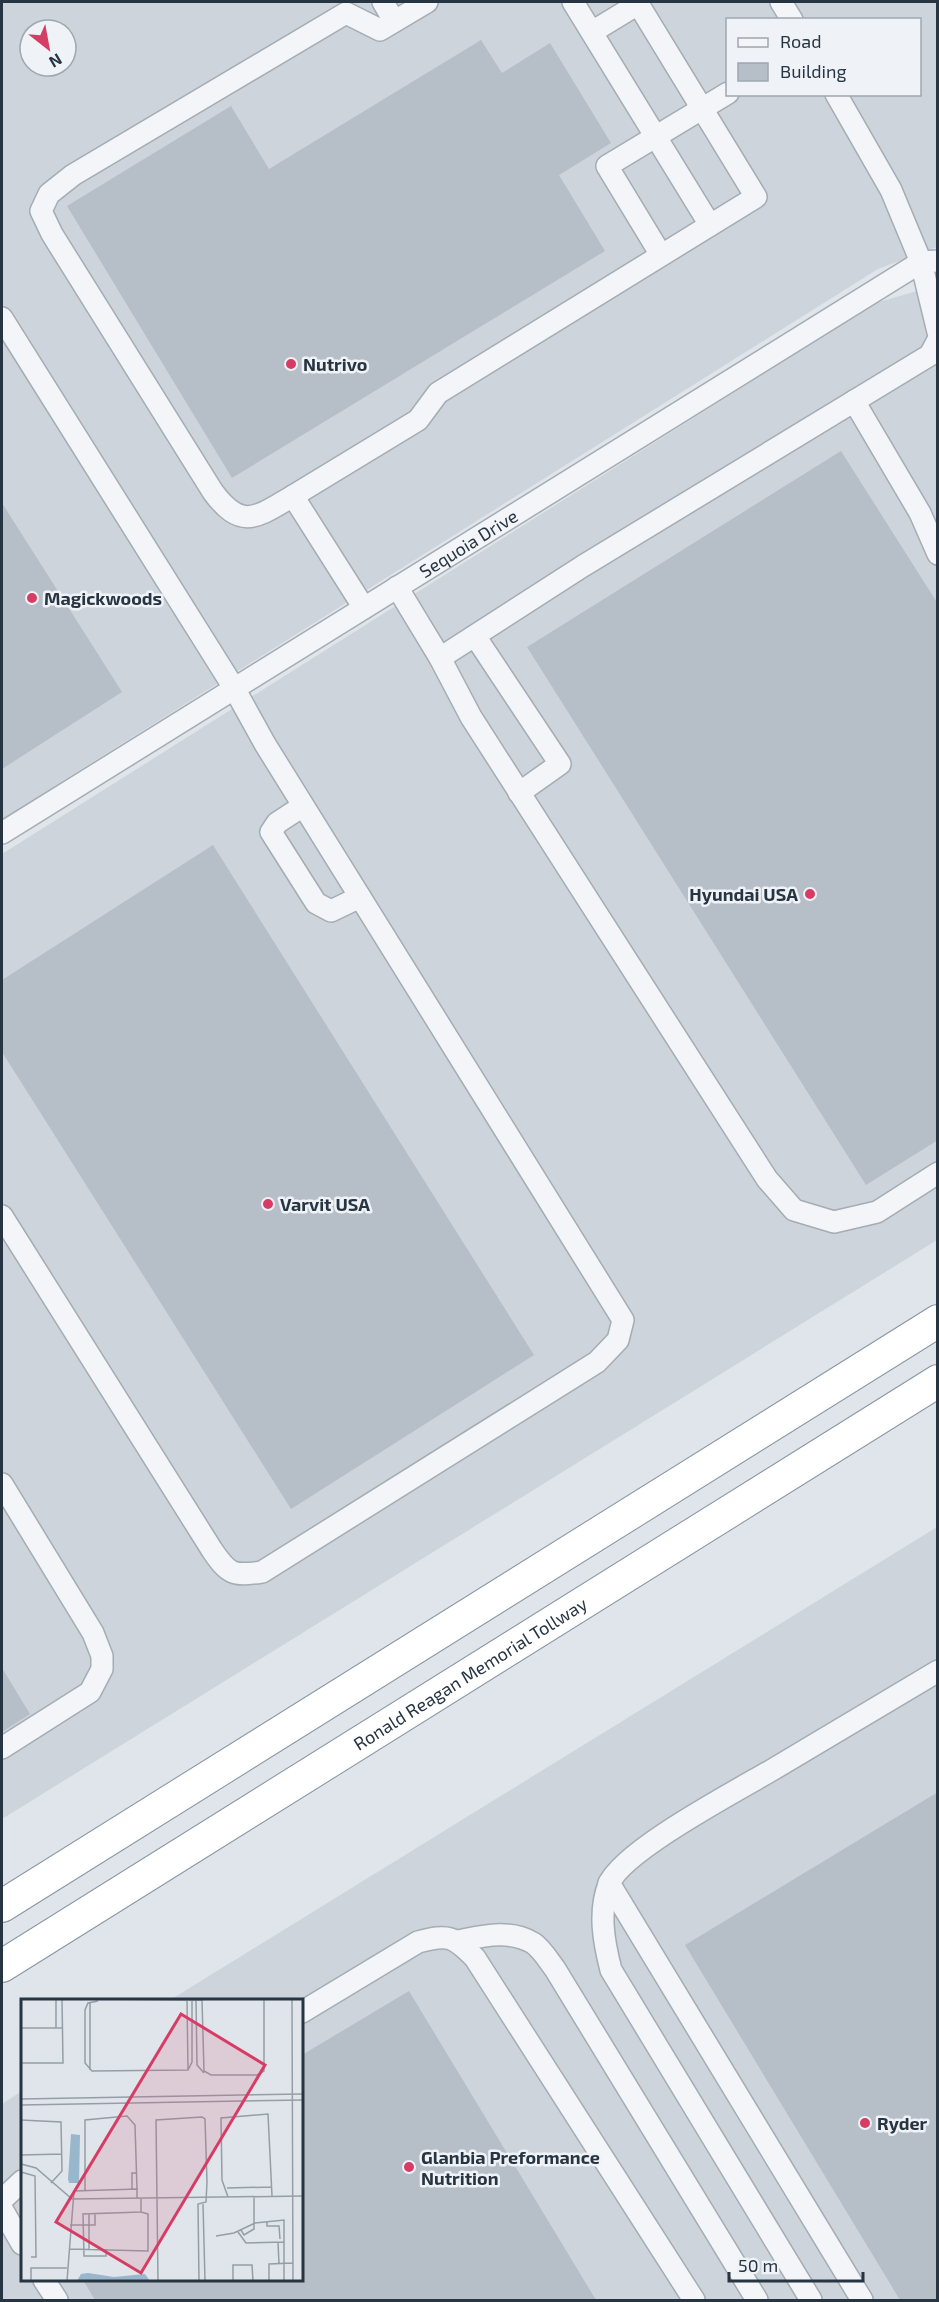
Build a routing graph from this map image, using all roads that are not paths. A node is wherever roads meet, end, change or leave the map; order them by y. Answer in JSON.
{"nodes":[{"id":1,"x":383,"y":2,"type":"edge"},
{"id":2,"x":427,"y":2,"type":"edge"},
{"id":3,"x":573,"y":2,"type":"edge"},
{"id":4,"x":781,"y":2,"type":"edge"},
{"id":5,"x":638,"y":3,"type":"edge"},
{"id":6,"x":791,"y":18,"type":"edge"},
{"id":7,"x":394,"y":21,"type":"junction"},
{"id":8,"x":592,"y":32,"type":"junction"},
{"id":9,"x":726,"y":94,"type":"edge"},
{"id":10,"x":837,"y":96,"type":"edge"},
{"id":11,"x":702,"y":108,"type":"junction"},
{"id":12,"x":655,"y":137,"type":"junction"},
{"id":13,"x":710,"y":225,"type":"junction"},
{"id":14,"x":661,"y":255,"type":"junction"},
{"id":15,"x":929,"y":261,"type":"edge"},
{"id":16,"x":2,"y":318,"type":"edge"},
{"id":17,"x":938,"y":332,"type":"edge"},
{"id":18,"x":938,"y":340,"type":"edge"},
{"id":19,"x":854,"y":401,"type":"junction"},
{"id":20,"x":293,"y":496,"type":"junction"},
{"id":21,"x":938,"y":554,"type":"edge"},
{"id":22,"x":397,"y":587,"type":"junction"},
{"id":23,"x":364,"y":608,"type":"junction"},
{"id":24,"x":475,"y":636,"type":"junction"},
{"id":25,"x":440,"y":658,"type":"junction"},
{"id":26,"x":234,"y":688,"type":"junction"},
{"id":27,"x":519,"y":793,"type":"junction"},
{"id":28,"x":303,"y":806,"type":"junction"},
{"id":29,"x":2,"y":833,"type":"edge"},
{"id":30,"x":360,"y":897,"type":"junction"},
{"id":31,"x":938,"y":1173,"type":"edge"},
{"id":32,"x":2,"y":1216,"type":"edge"},
{"id":33,"x":938,"y":1321,"type":"edge"},
{"id":34,"x":938,"y":1381,"type":"edge"},
{"id":35,"x":2,"y":1484,"type":"edge"},
{"id":36,"x":938,"y":1671,"type":"edge"},
{"id":37,"x":2,"y":1748,"type":"edge"},
{"id":38,"x":609,"y":1883,"type":"junction"},
{"id":39,"x":2,"y":1905,"type":"edge"},
{"id":40,"x":458,"y":1941,"type":"junction"},
{"id":41,"x":2,"y":1966,"type":"edge"},
{"id":42,"x":303,"y":2011,"type":"edge"},
{"id":43,"x":21,"y":2182,"type":"edge"},
{"id":44,"x":2,"y":2200,"type":"edge"},
{"id":45,"x":2,"y":2209,"type":"edge"},
{"id":46,"x":21,"y":2242,"type":"edge"},
{"id":47,"x":45,"y":2281,"type":"edge"},
{"id":48,"x":57,"y":2301,"type":"edge"},
{"id":49,"x":694,"y":2301,"type":"edge"},
{"id":50,"x":757,"y":2301,"type":"edge"},
{"id":51,"x":811,"y":2301,"type":"edge"},
{"id":52,"x":862,"y":2301,"type":"edge"}],
"edges":[{"from":1,"to":7,"type":"street"},
{"from":2,"to":7,"type":"street"},
{"from":3,"to":8,"type":"street"},
{"from":4,"to":6,"type":"street"},
{"from":5,"to":8,"type":"street"},
{"from":5,"to":11,"type":"street"},
{"from":7,"to":20,"type":"street"},
{"from":8,"to":12,"type":"street"},
{"from":9,"to":11,"type":"street"},
{"from":10,"to":15,"type":"street"},
{"from":11,"to":12,"type":"street"},
{"from":11,"to":13,"type":"street"},
{"from":12,"to":13,"type":"street"},
{"from":12,"to":14,"type":"street"},
{"from":13,"to":14,"type":"street"},
{"from":14,"to":20,"type":"street"},
{"from":15,"to":17,"type":"street"},
{"from":15,"to":22,"type":"street","name":"Sequoia Drive"},
{"from":16,"to":26,"type":"street"},
{"from":18,"to":19,"type":"street"},
{"from":19,"to":21,"type":"street"},
{"from":19,"to":24,"type":"street"},
{"from":20,"to":23,"type":"street"},
{"from":22,"to":23,"type":"street","name":"Sequoia Drive"},
{"from":22,"to":25,"type":"street"},
{"from":23,"to":26,"type":"street","name":"Sequoia Drive"},
{"from":24,"to":25,"type":"street"},
{"from":24,"to":27,"type":"street"},
{"from":25,"to":27,"type":"street"},
{"from":26,"to":28,"type":"street"},
{"from":26,"to":29,"type":"street","name":"Sequoia Drive"},
{"from":27,"to":31,"type":"street"},
{"from":28,"to":30,"type":"street"},
{"from":28,"to":30,"type":"street"},
{"from":30,"to":32,"type":"street"},
{"from":33,"to":39,"type":"highway"},
{"from":34,"to":41,"type":"highway","name":"Ronald Reagan Memorial Tollway"},
{"from":35,"to":37,"type":"street"},
{"from":36,"to":38,"type":"street"},
{"from":38,"to":51,"type":"street"},
{"from":38,"to":52,"type":"street"},
{"from":40,"to":42,"type":"street"},
{"from":40,"to":49,"type":"street"},
{"from":40,"to":50,"type":"street"},
{"from":43,"to":44,"type":"street"},
{"from":45,"to":46,"type":"street"},
{"from":47,"to":48,"type":"street"}]}
